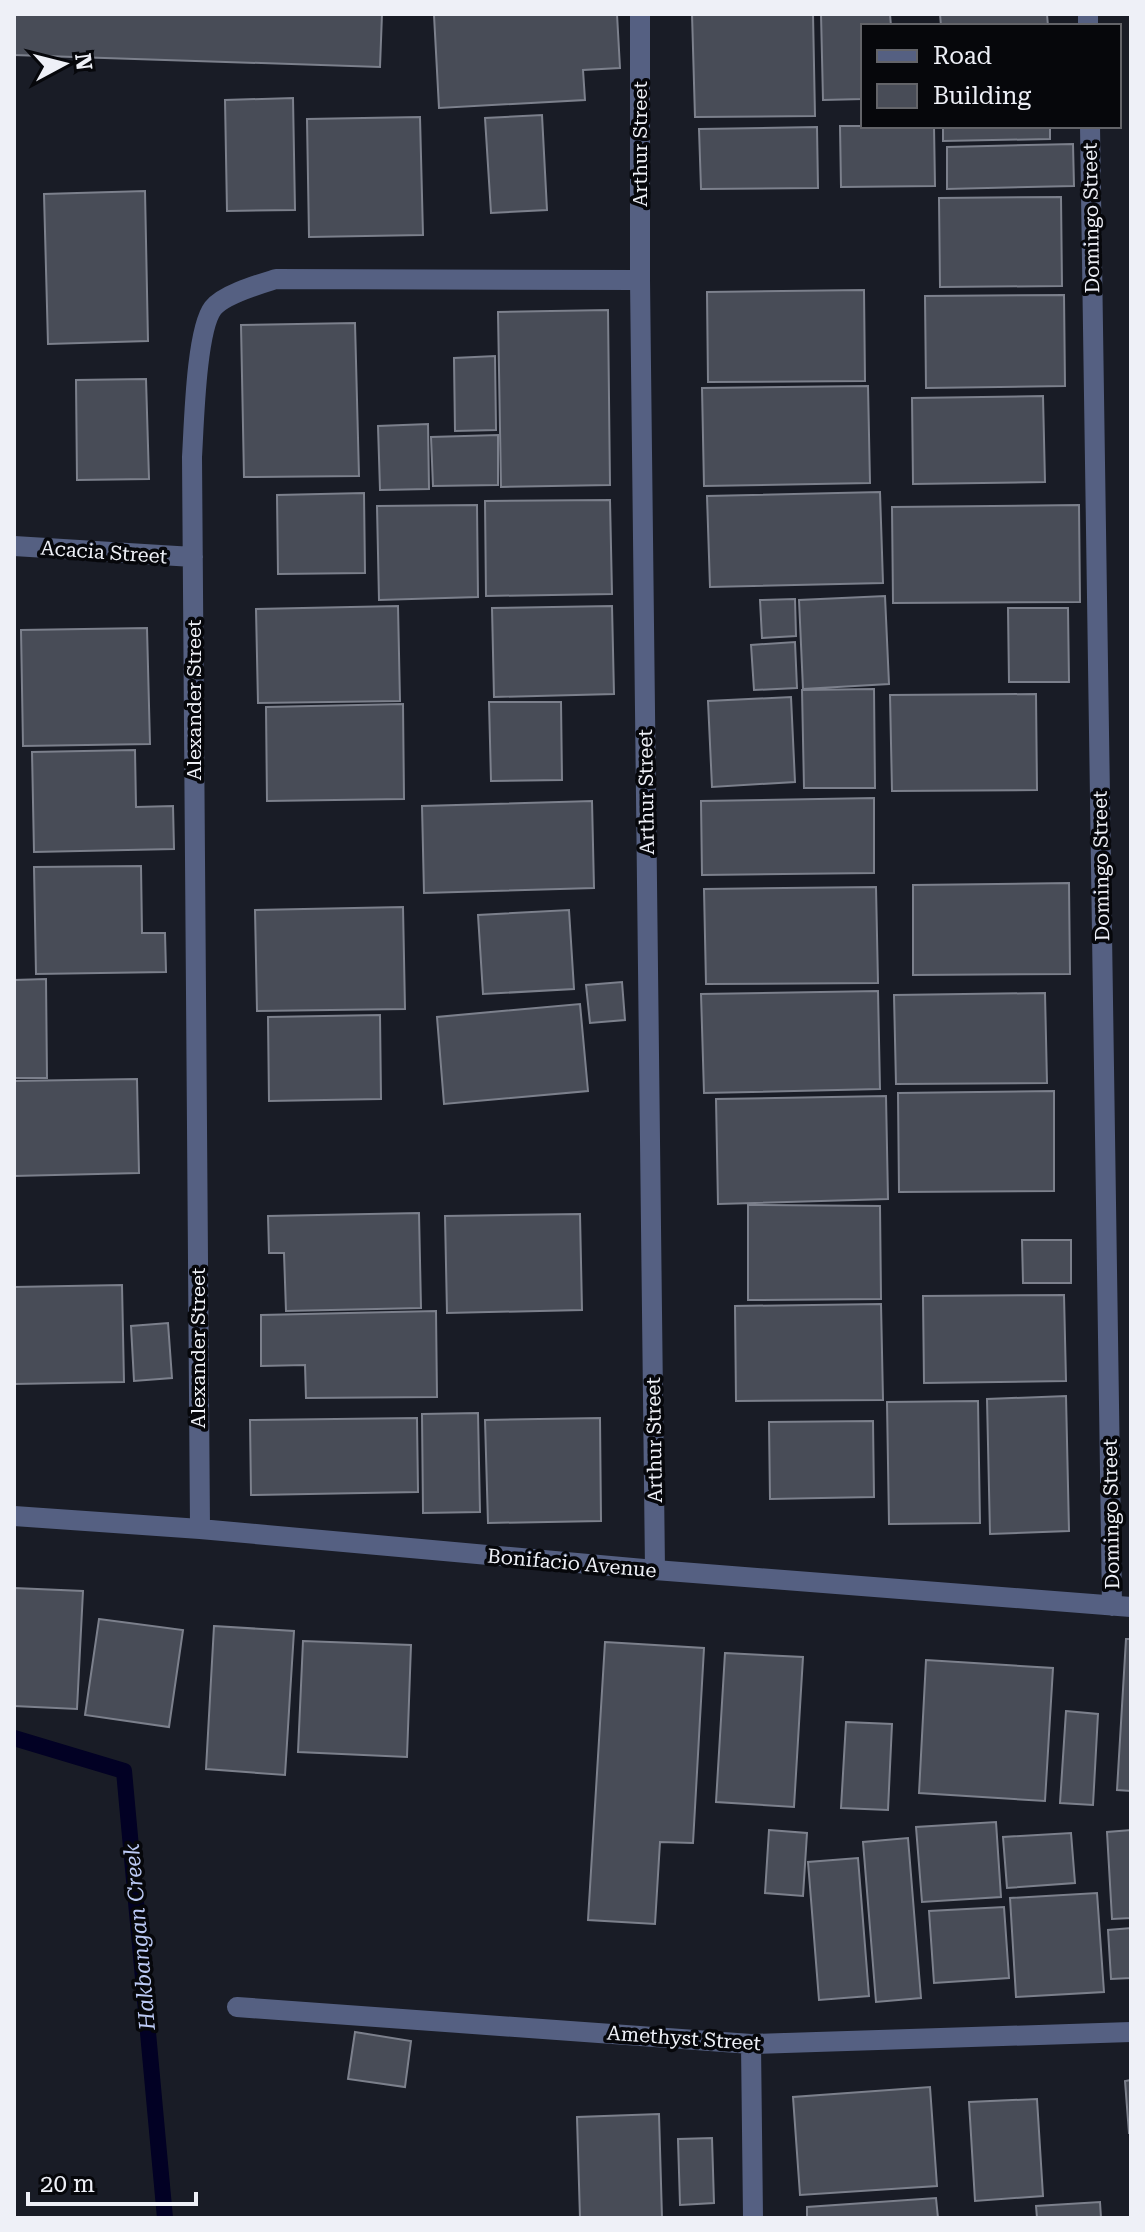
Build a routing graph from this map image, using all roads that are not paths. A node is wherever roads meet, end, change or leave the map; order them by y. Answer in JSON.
{"nodes":[{"id":1,"x":640,"y":14,"type":"edge"},
{"id":2,"x":1090,"y":128,"type":"edge"},
{"id":3,"x":640,"y":280,"type":"junction"},
{"id":4,"x":14,"y":546,"type":"edge"},
{"id":5,"x":193,"y":557,"type":"junction"},
{"id":6,"x":14,"y":1516,"type":"edge"},
{"id":7,"x":200,"y":1529,"type":"junction"},
{"id":8,"x":655,"y":1570,"type":"junction"},
{"id":9,"x":1122,"y":1606,"type":"edge"},
{"id":10,"x":237,"y":2007,"type":"dead end"},
{"id":11,"x":1131,"y":2032,"type":"edge"},
{"id":12,"x":751,"y":2044,"type":"junction"},
{"id":13,"x":753,"y":2218,"type":"edge"}],
"edges":[{"from":1,"to":3,"type":"street","name":"Arthur Street"},
{"from":2,"to":9,"type":"street","name":"Domingo Street"},
{"from":3,"to":5,"type":"street","name":"Alexander Street"},
{"from":3,"to":8,"type":"street","name":"Arthur Street"},
{"from":4,"to":5,"type":"street","name":"Acacia Street"},
{"from":5,"to":7,"type":"street","name":"Alexander Street"},
{"from":6,"to":7,"type":"street","name":"Bonifacio Avenue"},
{"from":7,"to":8,"type":"street","name":"Bonifacio Avenue"},
{"from":8,"to":9,"type":"street","name":"Bonifacio Avenue"},
{"from":10,"to":12,"type":"street","name":"Amethyst Street"},
{"from":11,"to":12,"type":"street","name":"Amethyst Street"},
{"from":12,"to":13,"type":"street"}]}
